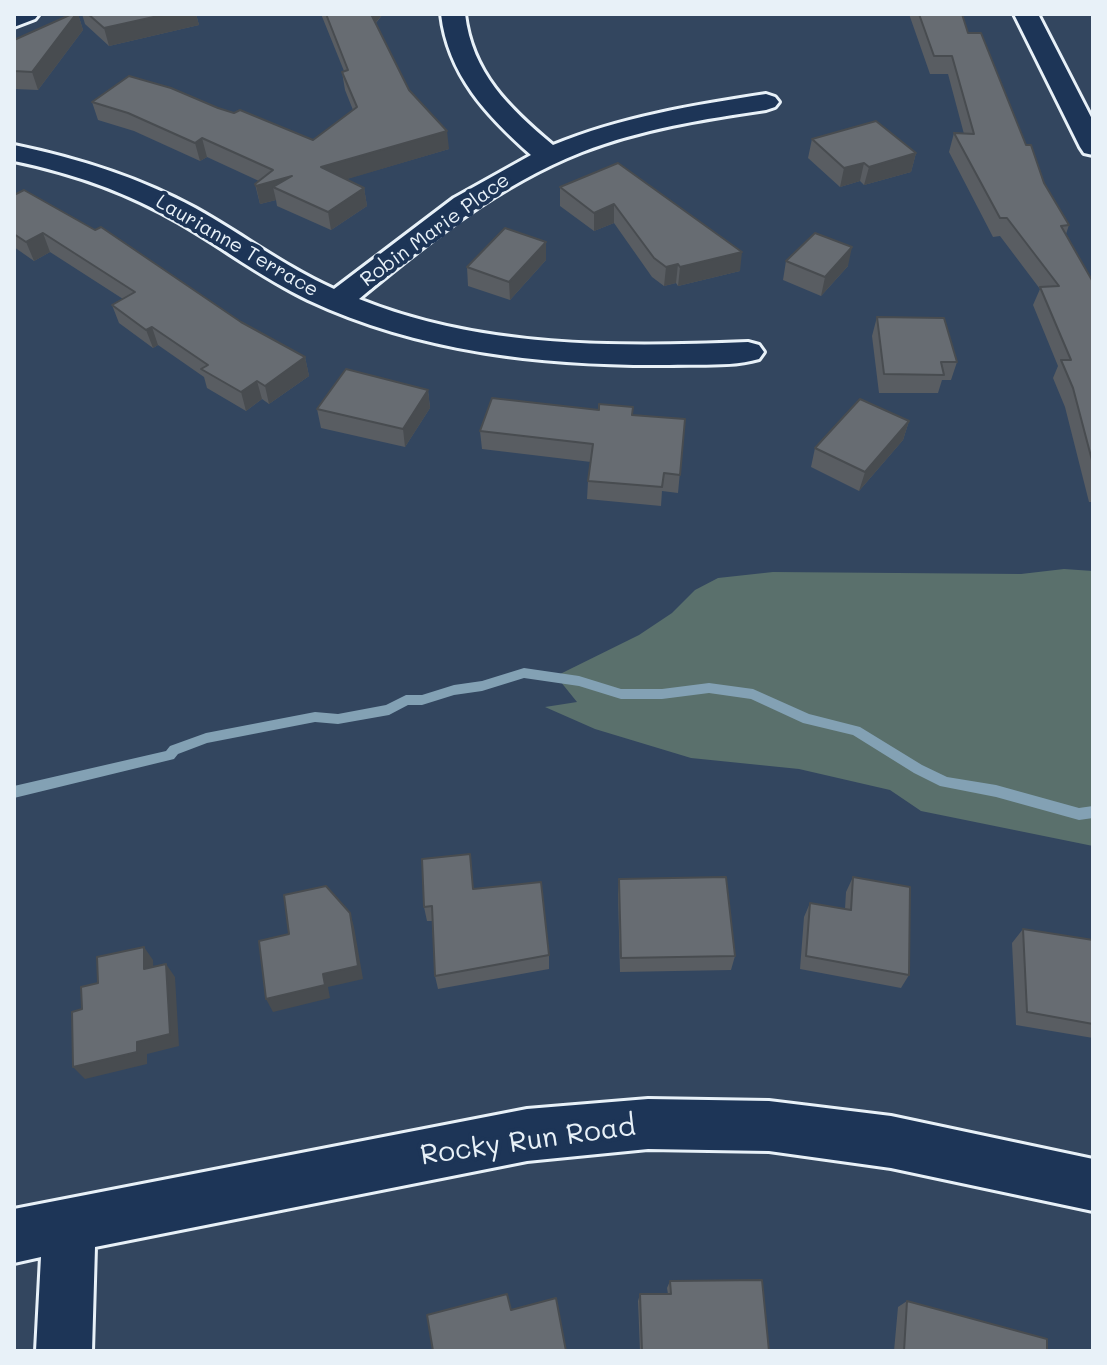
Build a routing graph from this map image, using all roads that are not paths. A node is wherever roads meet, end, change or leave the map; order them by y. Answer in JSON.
{"nodes":[{"id":1,"x":27,"y":14,"type":"edge"},
{"id":2,"x":453,"y":14,"type":"edge"},
{"id":3,"x":1026,"y":14,"type":"edge"},
{"id":4,"x":14,"y":20,"type":"edge"},
{"id":5,"x":766,"y":102,"type":"dead end"},
{"id":6,"x":1092,"y":144,"type":"edge"},
{"id":7,"x":14,"y":153,"type":"edge"},
{"id":8,"x":549,"y":156,"type":"junction"},
{"id":9,"x":338,"y":301,"type":"junction"},
{"id":10,"x":748,"y":352,"type":"dead end"},
{"id":11,"x":1093,"y":1185,"type":"edge"},
{"id":12,"x":69,"y":1223,"type":"junction"},
{"id":13,"x":14,"y":1236,"type":"edge"},
{"id":14,"x":64,"y":1351,"type":"edge"}],
"edges":[{"from":1,"to":4,"type":"street"},
{"from":2,"to":8,"type":"street"},
{"from":3,"to":6,"type":"street"},
{"from":5,"to":8,"type":"street","name":"Robin Marie Place"},
{"from":7,"to":9,"type":"street","name":"Laurianne Terrace"},
{"from":8,"to":9,"type":"street","name":"Robin Marie Place"},
{"from":9,"to":10,"type":"street","name":"Laurianne Terrace"},
{"from":11,"to":12,"type":"street","name":"Rocky Run Road"},
{"from":12,"to":13,"type":"street","name":"Rocky Run Road"},
{"from":12,"to":14,"type":"street"}]}
